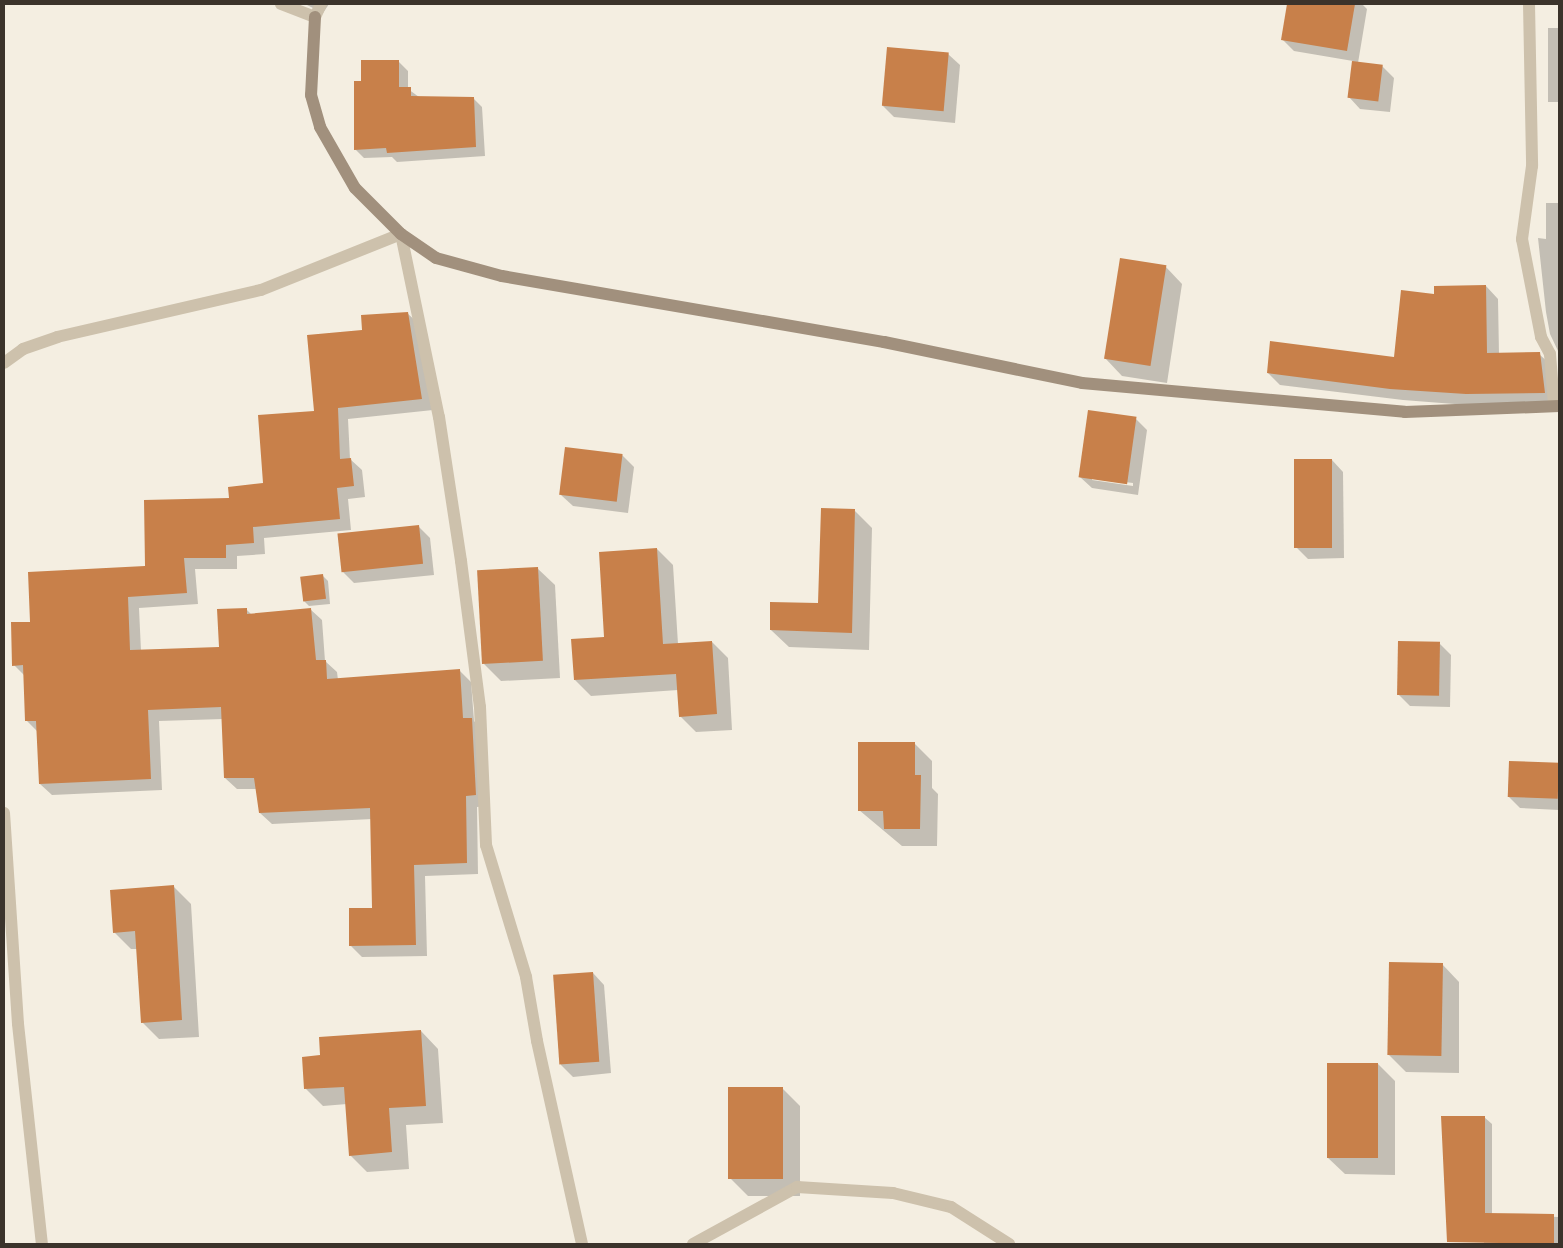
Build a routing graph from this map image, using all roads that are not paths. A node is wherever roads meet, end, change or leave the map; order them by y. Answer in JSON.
{"nodes":[{"id":1,"x":281,"y":4,"type":"edge"},
{"id":2,"x":321,"y":4,"type":"edge"},
{"id":3,"x":1529,"y":4,"type":"edge"},
{"id":4,"x":316,"y":16,"type":"junction"},
{"id":5,"x":401,"y":234,"type":"junction"},
{"id":6,"x":4,"y":363,"type":"edge"},
{"id":7,"x":1557,"y":406,"type":"edge"},
{"id":8,"x":4,"y":813,"type":"edge"},
{"id":9,"x":42,"y":1244,"type":"edge"},
{"id":10,"x":582,"y":1244,"type":"edge"},
{"id":11,"x":693,"y":1244,"type":"edge"},
{"id":12,"x":1009,"y":1244,"type":"edge"}],
"edges":[{"from":1,"to":4,"type":"street"},
{"from":2,"to":4,"type":"street"},
{"from":3,"to":7,"type":"street"},
{"from":4,"to":5,"type":"main road"},
{"from":5,"to":6,"type":"street"},
{"from":5,"to":7,"type":"main road"},
{"from":5,"to":10,"type":"street"},
{"from":8,"to":9,"type":"street"},
{"from":11,"to":12,"type":"street"}]}
